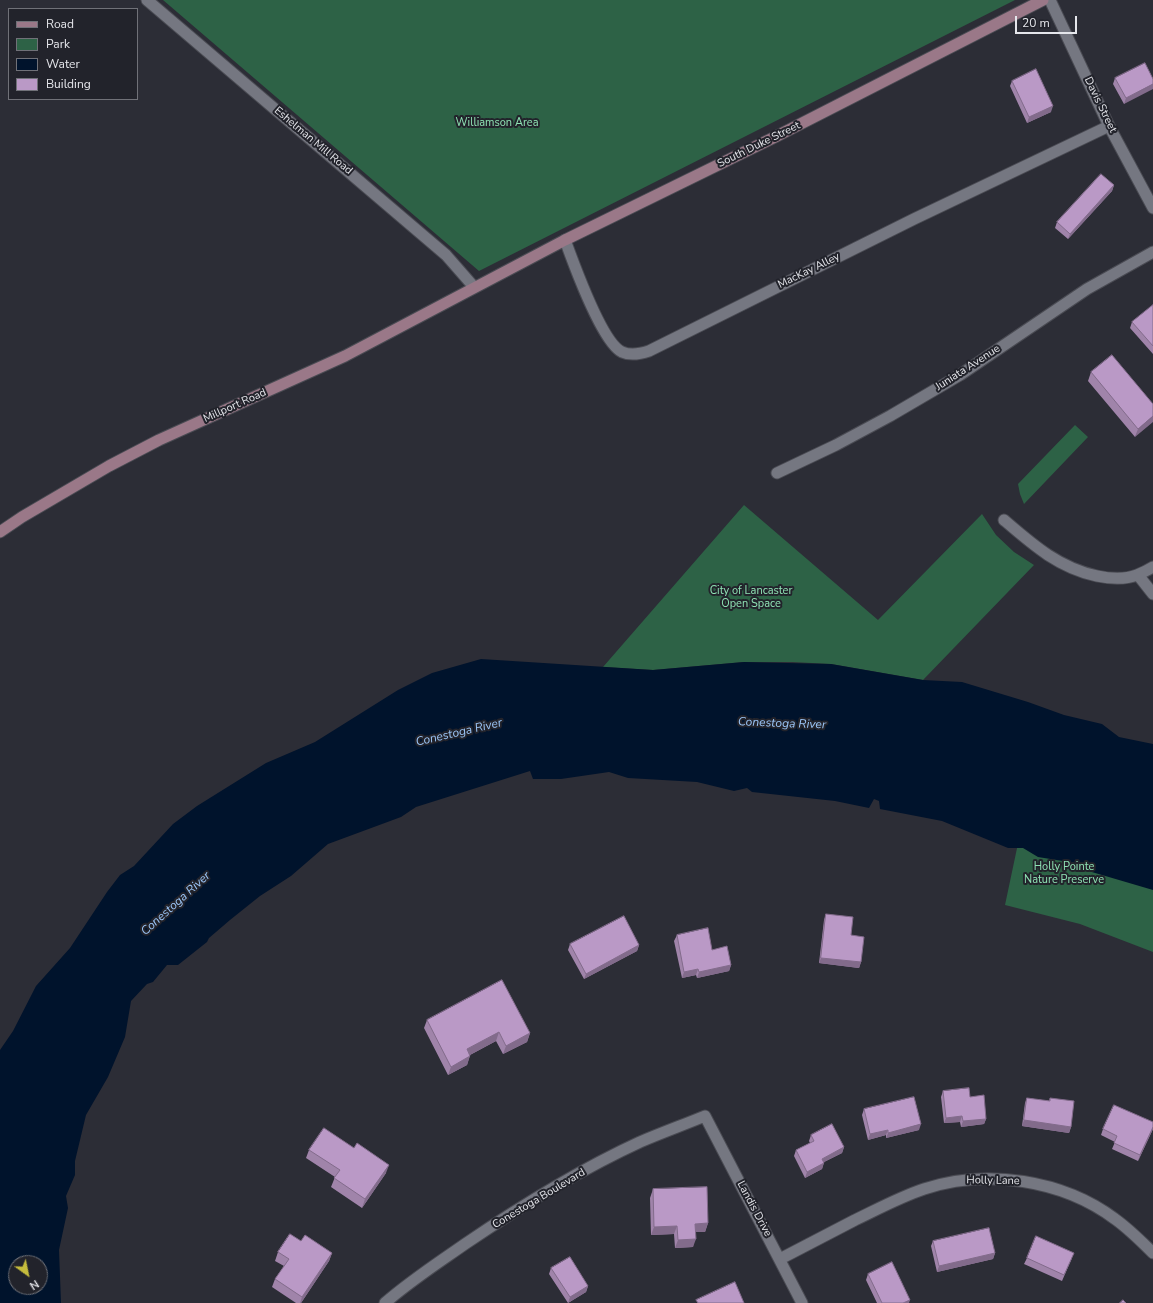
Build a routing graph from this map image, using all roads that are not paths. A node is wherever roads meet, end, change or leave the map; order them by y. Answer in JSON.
{"nodes":[{"id":1,"x":147,"y":0,"type":"edge"},
{"id":2,"x":1043,"y":0,"type":"edge"},
{"id":3,"x":1050,"y":0,"type":"edge"},
{"id":4,"x":1109,"y":126,"type":"junction"},
{"id":5,"x":1153,"y":208,"type":"edge"},
{"id":6,"x":565,"y":240,"type":"junction"},
{"id":7,"x":1153,"y":252,"type":"edge"},
{"id":8,"x":474,"y":287,"type":"junction"},
{"id":9,"x":777,"y":473,"type":"dead end"},
{"id":10,"x":1004,"y":520,"type":"dead end"},
{"id":11,"x":0,"y":532,"type":"edge"},
{"id":12,"x":1153,"y":566,"type":"edge"},
{"id":13,"x":1138,"y":575,"type":"junction"},
{"id":14,"x":1153,"y":594,"type":"edge"},
{"id":15,"x":705,"y":1116,"type":"joint"},
{"id":16,"x":1153,"y":1253,"type":"edge"},
{"id":17,"x":780,"y":1259,"type":"junction"},
{"id":18,"x":385,"y":1303,"type":"edge"},
{"id":19,"x":802,"y":1303,"type":"edge"}],
"edges":[{"from":1,"to":8,"type":"street","name":"Eshelman Mill Road"},
{"from":2,"to":6,"type":"main road","name":"South Duke Street"},
{"from":3,"to":4,"type":"street","name":"Davis Street"},
{"from":4,"to":5,"type":"street","name":"Davis Street"},
{"from":4,"to":6,"type":"street","name":"MacKay Alley"},
{"from":6,"to":8,"type":"main road","name":"South Duke Street"},
{"from":7,"to":9,"type":"street","name":"Juniata Avenue"},
{"from":8,"to":11,"type":"main road","name":"Millport Road"},
{"from":10,"to":13,"type":"street"},
{"from":12,"to":13,"type":"street"},
{"from":13,"to":14,"type":"street"},
{"from":15,"to":17,"type":"street","name":"Landis Drive"},
{"from":15,"to":18,"type":"street","name":"Conestoga Boulevard"},
{"from":16,"to":17,"type":"street","name":"Holly Lane"},
{"from":17,"to":19,"type":"street","name":"Landis Drive"}]}
